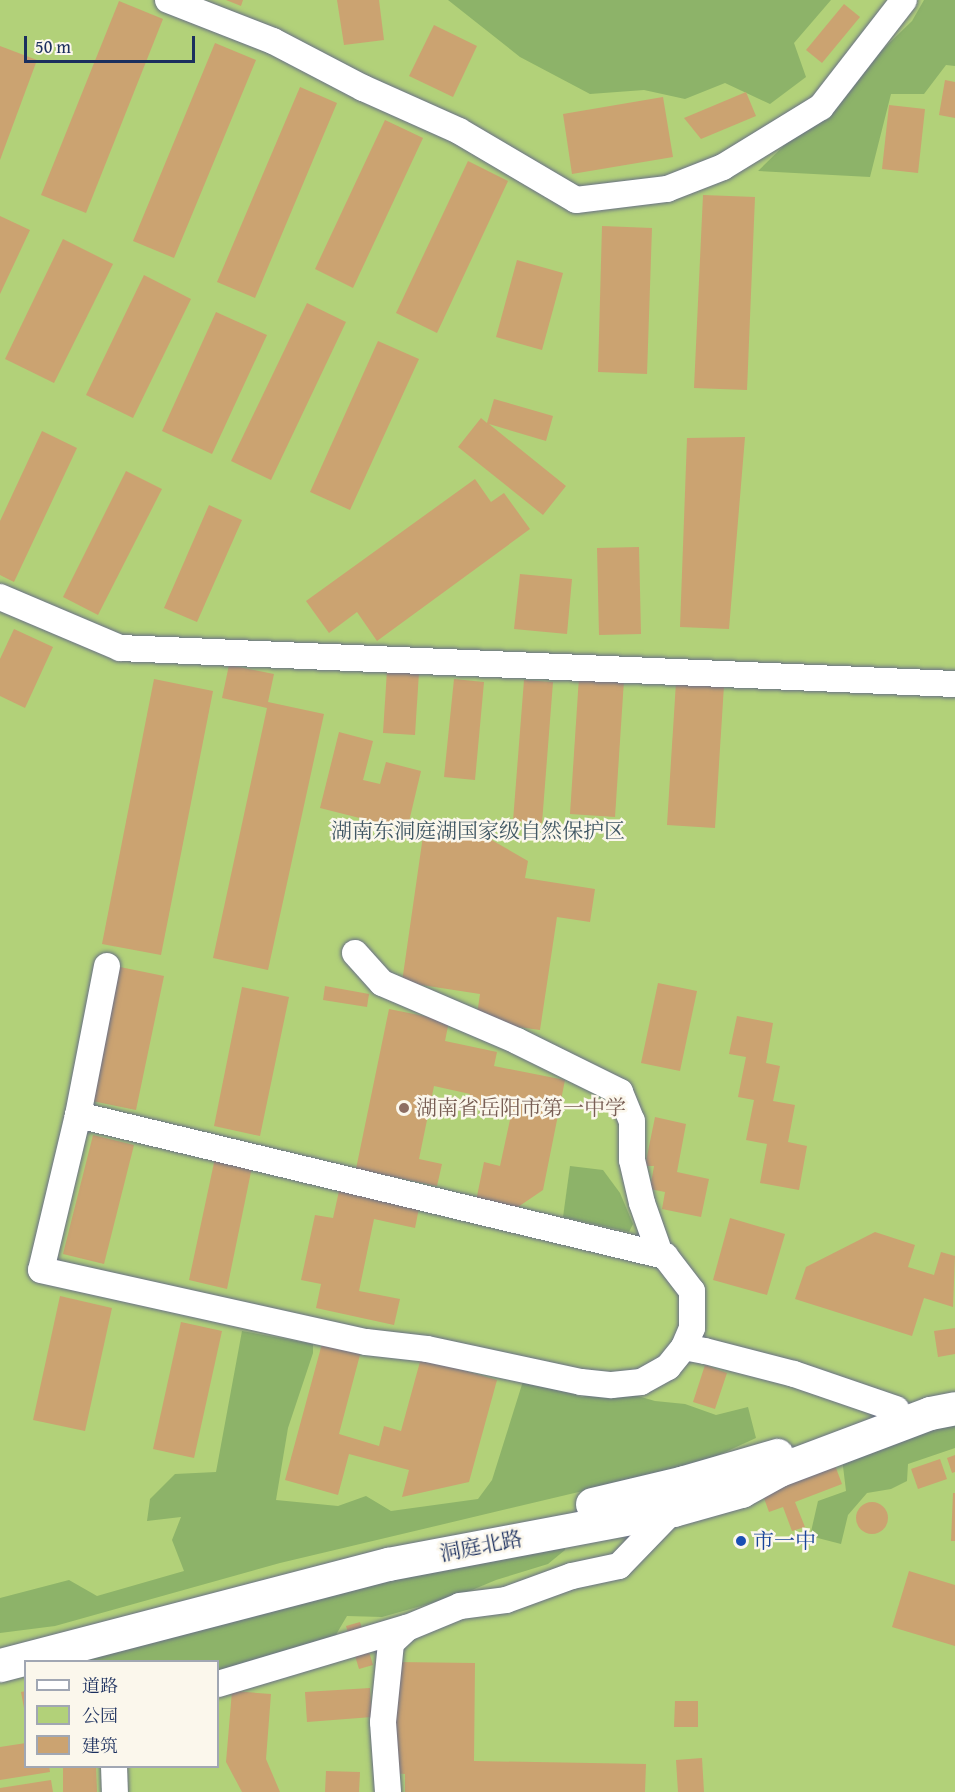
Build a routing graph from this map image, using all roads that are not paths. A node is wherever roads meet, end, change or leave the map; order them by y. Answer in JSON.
{"nodes":[{"id":1,"x":168,"y":0,"type":"edge"},
{"id":2,"x":904,"y":0,"type":"edge"},
{"id":3,"x":0,"y":597,"type":"edge"},
{"id":4,"x":955,"y":684,"type":"edge"},
{"id":5,"x":355,"y":953,"type":"dead end"},
{"id":6,"x":106,"y":966,"type":"dead end"},
{"id":7,"x":78,"y":1115,"type":"junction"},
{"id":8,"x":660,"y":1254,"type":"junction"},
{"id":9,"x":684,"y":1347,"type":"junction"},
{"id":10,"x":955,"y":1396,"type":"edge"},
{"id":11,"x":955,"y":1408,"type":"edge"},
{"id":12,"x":896,"y":1409,"type":"junction"},
{"id":13,"x":673,"y":1510,"type":"junction"},
{"id":14,"x":407,"y":1628,"type":"junction"},
{"id":15,"x":0,"y":1652,"type":"edge"},
{"id":16,"x":0,"y":1665,"type":"edge"},
{"id":17,"x":219,"y":1684,"type":"edge"},
{"id":18,"x":114,"y":1768,"type":"edge"},
{"id":19,"x":115,"y":1792,"type":"edge"},
{"id":20,"x":388,"y":1792,"type":"edge"}],
"edges":[{"from":1,"to":2,"type":"street"},
{"from":3,"to":4,"type":"street"},
{"from":5,"to":8,"type":"street"},
{"from":6,"to":7,"type":"street"},
{"from":7,"to":8,"type":"street"},
{"from":7,"to":9,"type":"street"},
{"from":8,"to":9,"type":"street"},
{"from":9,"to":12,"type":"street"},
{"from":10,"to":12,"type":"main road","name":"洞庭北路"},
{"from":11,"to":13,"type":"main road","name":"洞庭北路"},
{"from":12,"to":15,"type":"main road","name":"洞庭北路"},
{"from":13,"to":14,"type":"street"},
{"from":13,"to":16,"type":"main road","name":"洞庭北路"},
{"from":14,"to":17,"type":"street"},
{"from":14,"to":20,"type":"street"},
{"from":18,"to":19,"type":"street"}]}
